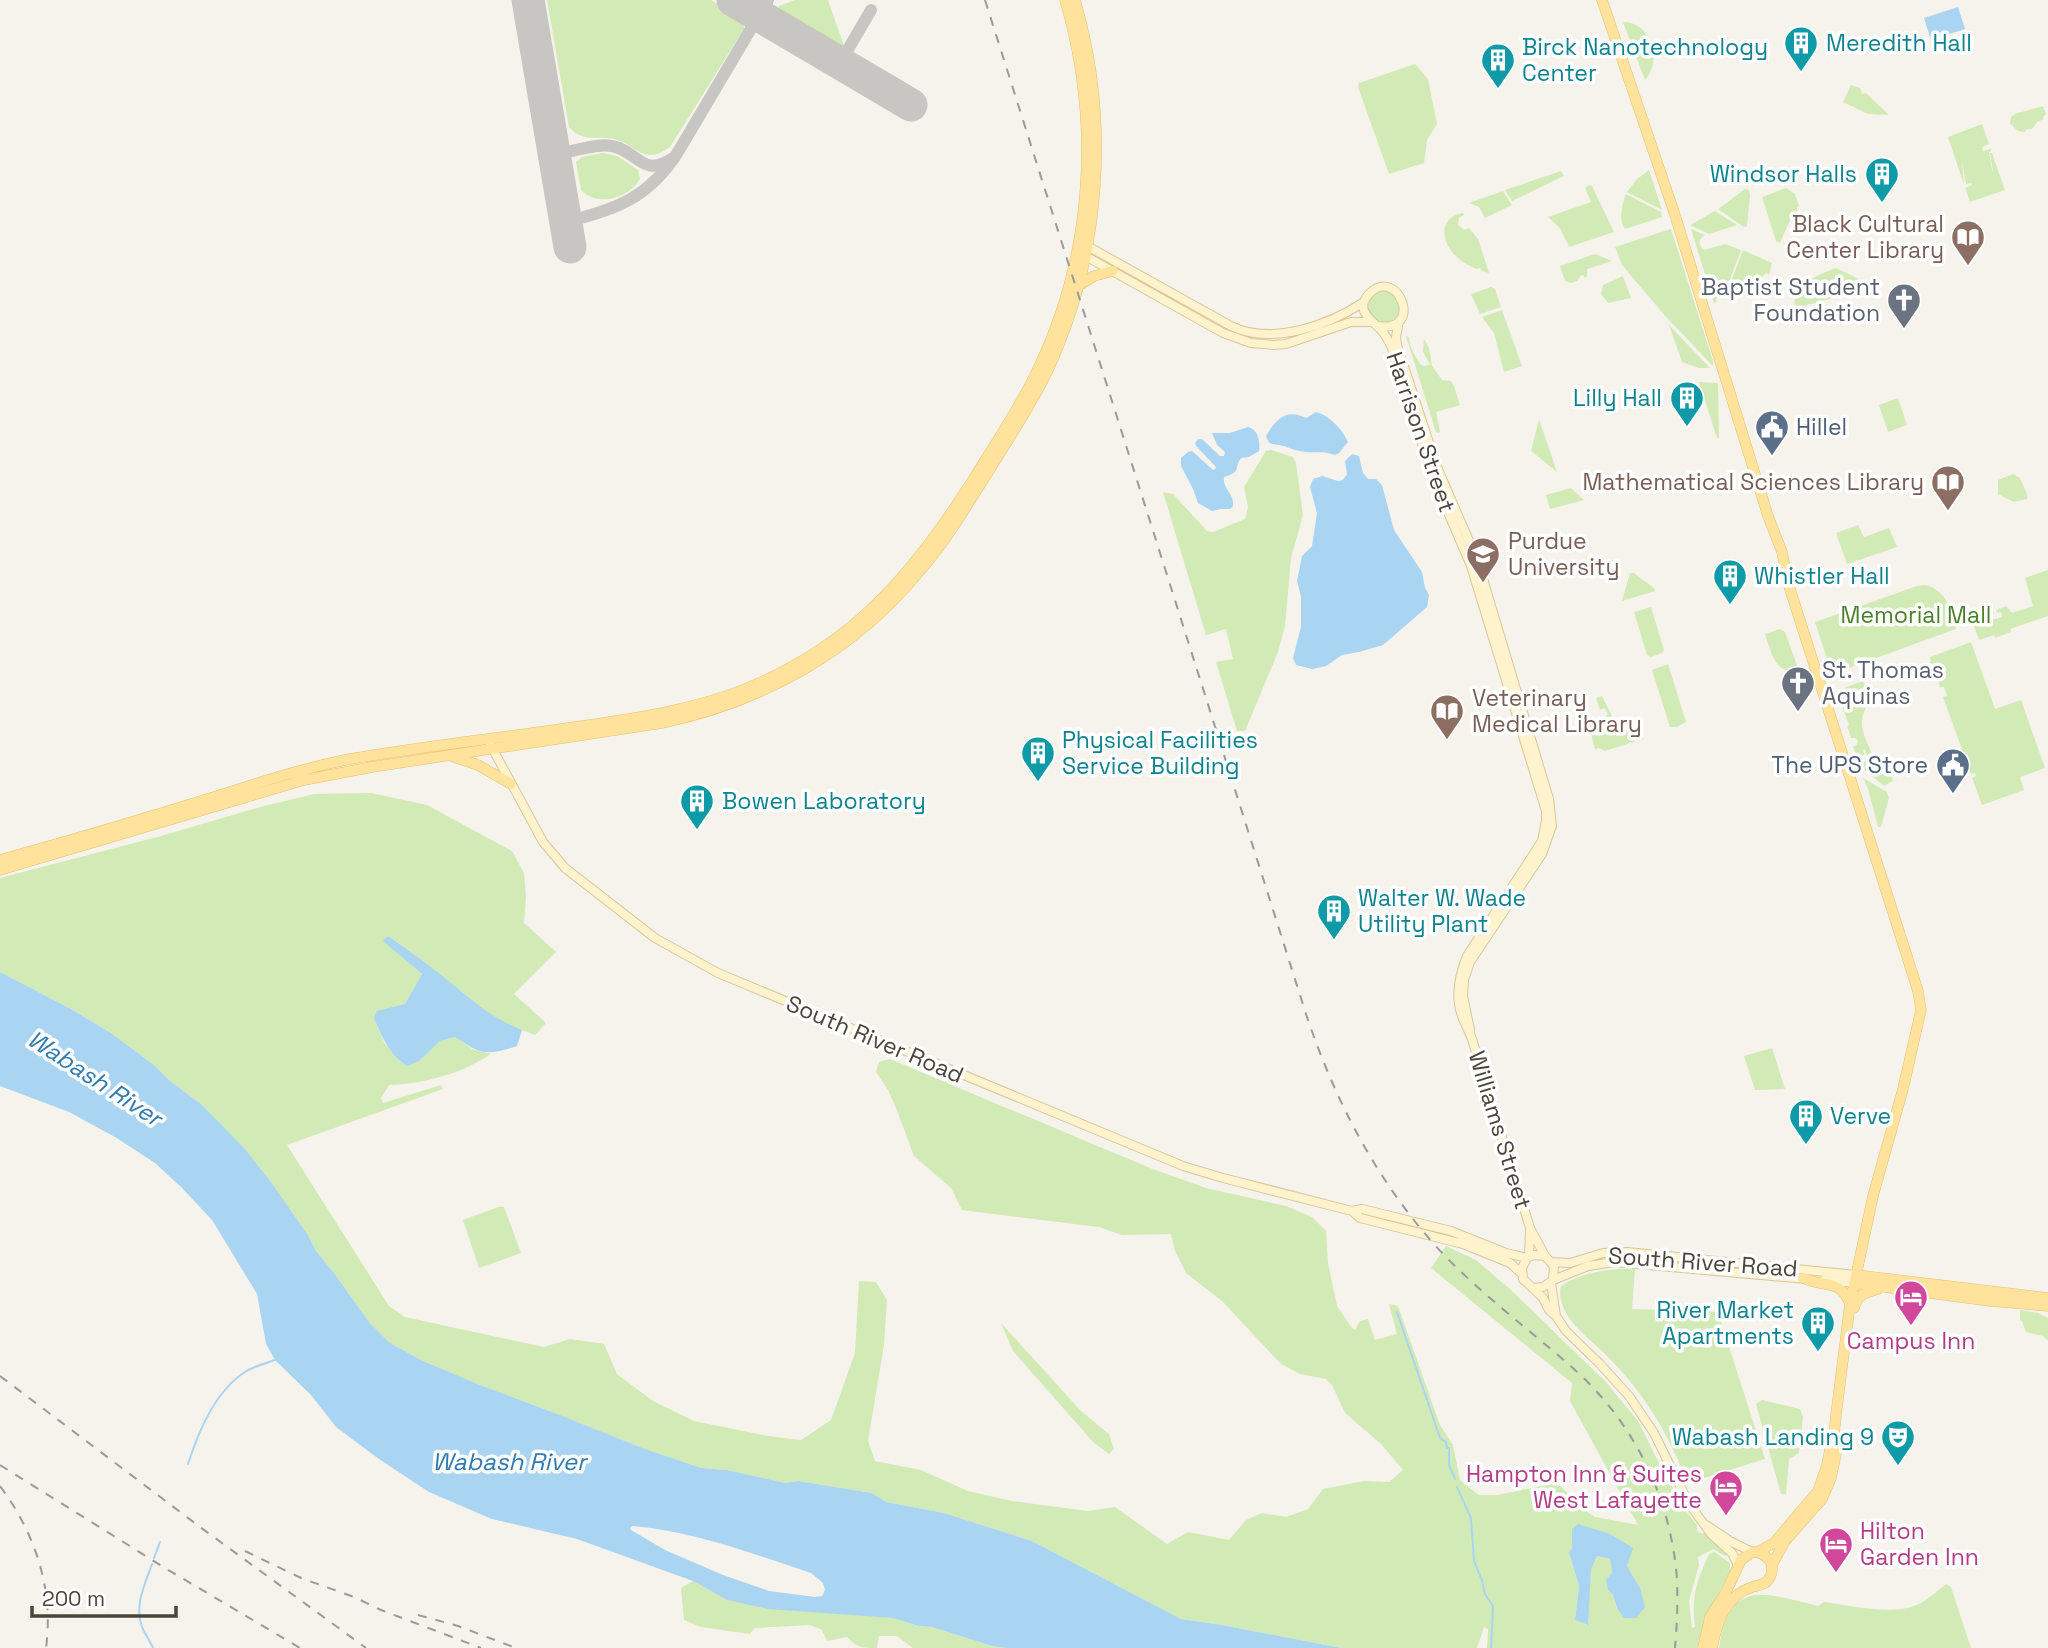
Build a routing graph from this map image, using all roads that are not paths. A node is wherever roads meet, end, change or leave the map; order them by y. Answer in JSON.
{"nodes":[{"id":1,"x":1065,"y":0,"type":"edge"},
{"id":2,"x":1074,"y":0,"type":"edge"},
{"id":3,"x":1602,"y":0,"type":"edge"},
{"id":4,"x":1082,"y":249,"type":"junction"},
{"id":5,"x":1113,"y":271,"type":"junction"},
{"id":6,"x":1078,"y":286,"type":"junction"},
{"id":7,"x":1364,"y":302,"type":"junction"},
{"id":8,"x":1399,"y":321,"type":"junction"},
{"id":9,"x":1374,"y":324,"type":"junction"},
{"id":10,"x":1438,"y":491,"type":"junction"},
{"id":11,"x":1465,"y":529,"type":"junction"},
{"id":12,"x":486,"y":739,"type":"junction"},
{"id":13,"x":492,"y":749,"type":"junction"},
{"id":14,"x":450,"y":756,"type":"junction"},
{"id":15,"x":1540,"y":779,"type":"junction"},
{"id":16,"x":511,"y":784,"type":"junction"},
{"id":17,"x":47,"y":852,"type":"junction"},
{"id":18,"x":0,"y":860,"type":"edge"},
{"id":19,"x":0,"y":870,"type":"edge"},
{"id":20,"x":1352,"y":1211,"type":"junction"},
{"id":21,"x":1530,"y":1228,"type":"junction"},
{"id":22,"x":1862,"y":1250,"type":"junction"},
{"id":23,"x":1528,"y":1258,"type":"junction"},
{"id":24,"x":1548,"y":1259,"type":"junction"},
{"id":25,"x":1521,"y":1274,"type":"junction"},
{"id":26,"x":1802,"y":1274,"type":"junction"},
{"id":27,"x":1855,"y":1279,"type":"junction"},
{"id":28,"x":1552,"y":1282,"type":"junction"},
{"id":29,"x":1882,"y":1282,"type":"junction"},
{"id":30,"x":1533,"y":1288,"type":"junction"},
{"id":31,"x":2048,"y":1298,"type":"edge"},
{"id":32,"x":1850,"y":1304,"type":"junction"},
{"id":33,"x":2043,"y":1306,"type":"edge"},
{"id":34,"x":2048,"y":1312,"type":"edge"},
{"id":35,"x":1556,"y":1316,"type":"junction"},
{"id":36,"x":1845,"y":1339,"type":"junction"},
{"id":37,"x":1834,"y":1435,"type":"junction"},
{"id":38,"x":1704,"y":1523,"type":"junction"},
{"id":39,"x":1754,"y":1552,"type":"junction"},
{"id":40,"x":1772,"y":1565,"type":"junction"},
{"id":41,"x":1738,"y":1567,"type":"junction"},
{"id":42,"x":1754,"y":1586,"type":"junction"},
{"id":43,"x":1713,"y":1624,"type":"junction"},
{"id":44,"x":1703,"y":1648,"type":"edge"},
{"id":45,"x":1712,"y":1648,"type":"edge"}],
"edges":[{"from":1,"to":4,"type":"main road"},
{"from":2,"to":4,"type":"main road"},
{"from":3,"to":22,"type":"main road"},
{"from":4,"to":5,"type":"main road"},
{"from":4,"to":6,"type":"main road"},
{"from":4,"to":7,"type":"main road"},
{"from":4,"to":12,"type":"main road"},
{"from":5,"to":6,"type":"main road"},
{"from":5,"to":9,"type":"main road"},
{"from":6,"to":13,"type":"main road"},
{"from":7,"to":8,"type":"main road"},
{"from":7,"to":9,"type":"main road"},
{"from":8,"to":9,"type":"main road"},
{"from":8,"to":11,"type":"main road","name":"Harrison Street"},
{"from":9,"to":10,"type":"main road","name":"Harrison Street"},
{"from":10,"to":11,"type":"main road"},
{"from":10,"to":15,"type":"main road","name":"Harrison Street"},
{"from":11,"to":15,"type":"main road","name":"Harrison Street"},
{"from":12,"to":13,"type":"main road","name":"South River Road"},
{"from":12,"to":17,"type":"main road"},
{"from":13,"to":14,"type":"main road"},
{"from":13,"to":16,"type":"main road","name":"South River Road"},
{"from":14,"to":16,"type":"main road"},
{"from":14,"to":17,"type":"main road"},
{"from":15,"to":21,"type":"main road","name":"Williams Street"},
{"from":16,"to":20,"type":"main road","name":"South River Road"},
{"from":17,"to":18,"type":"main road"},
{"from":17,"to":19,"type":"main road"},
{"from":20,"to":23,"type":"main road","name":"South River Road"},
{"from":20,"to":25,"type":"main road","name":"South River Road"},
{"from":21,"to":23,"type":"main road","name":"Williams Street"},
{"from":21,"to":24,"type":"main road","name":"Williams Street"},
{"from":22,"to":27,"type":"main road"},
{"from":22,"to":29,"type":"main road"},
{"from":23,"to":24,"type":"main road"},
{"from":23,"to":25,"type":"main road"},
{"from":24,"to":26,"type":"main road","name":"South River Road"},
{"from":24,"to":28,"type":"main road"},
{"from":25,"to":30,"type":"main road"},
{"from":26,"to":27,"type":"main road","name":"South River Road"},
{"from":26,"to":28,"type":"main road","name":"South River Road"},
{"from":26,"to":32,"type":"main road"},
{"from":27,"to":29,"type":"main road"},
{"from":27,"to":32,"type":"main road"},
{"from":28,"to":30,"type":"main road"},
{"from":28,"to":35,"type":"main road"},
{"from":29,"to":31,"type":"main road"},
{"from":29,"to":33,"type":"main road"},
{"from":29,"to":36,"type":"main road"},
{"from":30,"to":35,"type":"main road"},
{"from":32,"to":36,"type":"main road"},
{"from":33,"to":34,"type":"main road"},
{"from":35,"to":38,"type":"main road"},
{"from":36,"to":37,"type":"main road"},
{"from":37,"to":39,"type":"main road"},
{"from":37,"to":40,"type":"main road"},
{"from":38,"to":39,"type":"main road"},
{"from":38,"to":41,"type":"main road"},
{"from":39,"to":40,"type":"main road"},
{"from":39,"to":41,"type":"main road"},
{"from":40,"to":42,"type":"main road"},
{"from":41,"to":42,"type":"main road"},
{"from":41,"to":43,"type":"main road"},
{"from":42,"to":43,"type":"main road"},
{"from":43,"to":44,"type":"main road"},
{"from":43,"to":45,"type":"main road"}]}
